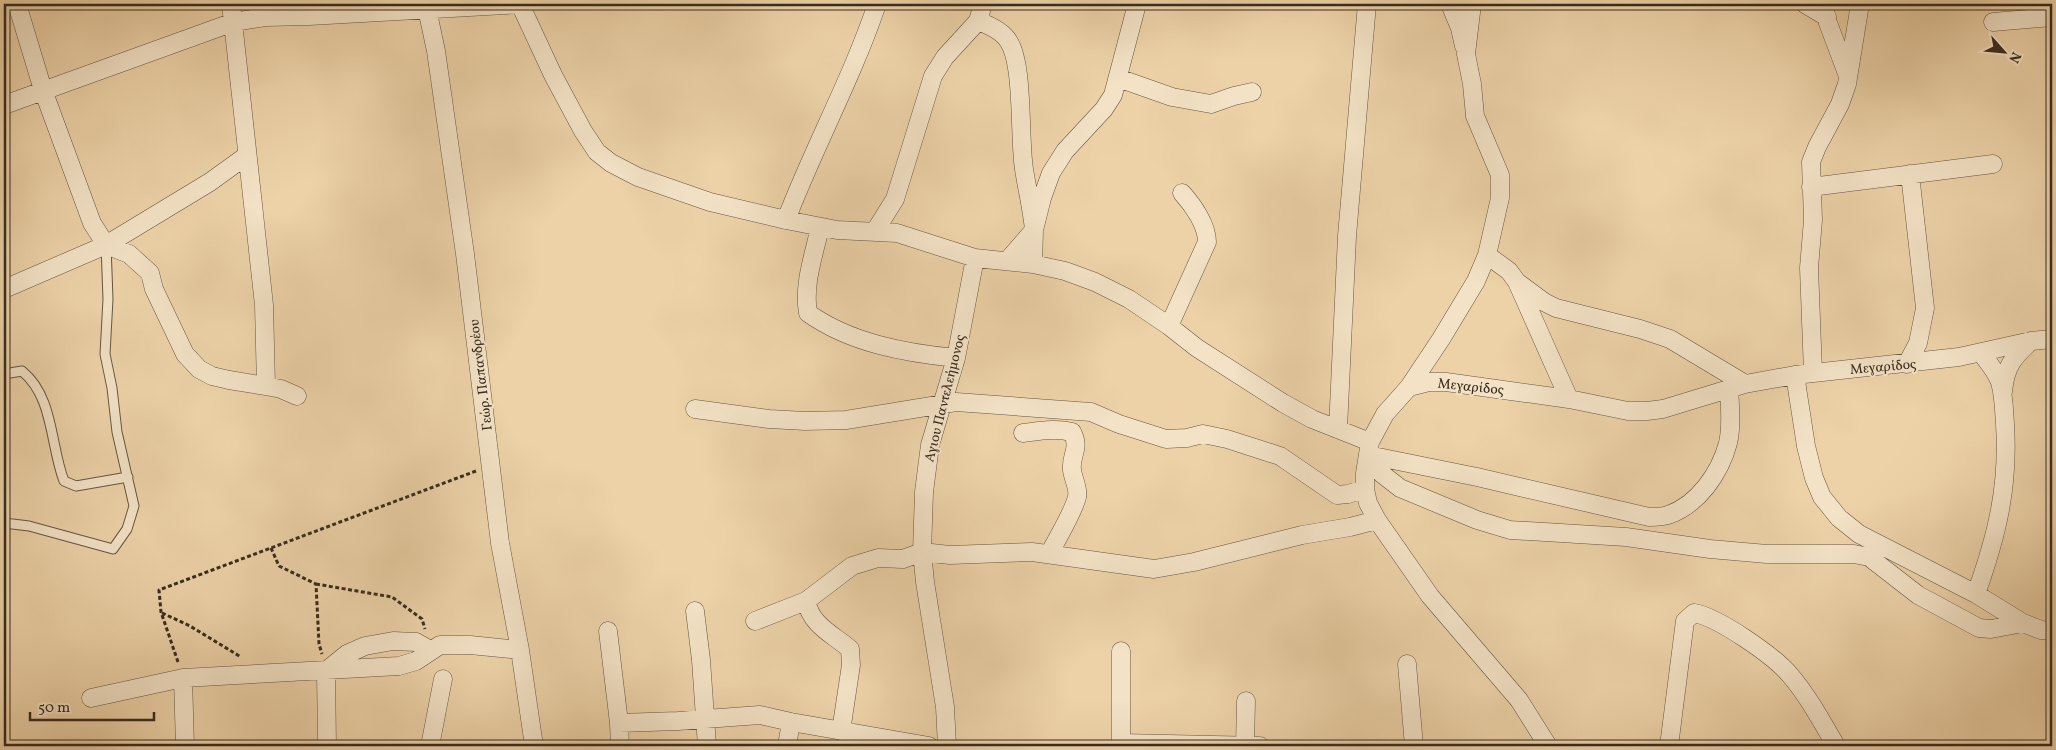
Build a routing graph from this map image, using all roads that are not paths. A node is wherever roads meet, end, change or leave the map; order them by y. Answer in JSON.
{"nodes":[{"id":1,"x":18,"y":4,"type":"edge"},
{"id":2,"x":231,"y":4,"type":"edge"},
{"id":3,"x":499,"y":4,"type":"edge"},
{"id":4,"x":521,"y":4,"type":"edge"},
{"id":5,"x":877,"y":4,"type":"edge"},
{"id":6,"x":983,"y":4,"type":"edge"},
{"id":7,"x":1137,"y":4,"type":"edge"},
{"id":8,"x":1368,"y":4,"type":"edge"},
{"id":9,"x":1450,"y":4,"type":"edge"},
{"id":10,"x":1472,"y":4,"type":"edge"},
{"id":11,"x":1804,"y":4,"type":"edge"},
{"id":12,"x":1860,"y":4,"type":"edge"},
{"id":13,"x":426,"y":7,"type":"edge"},
{"id":14,"x":1825,"y":10,"type":"edge"},
{"id":15,"x":2052,"y":16,"type":"edge"},
{"id":16,"x":978,"y":21,"type":"junction"},
{"id":17,"x":234,"y":22,"type":"junction"},
{"id":18,"x":1993,"y":22,"type":"dead end"},
{"id":19,"x":1466,"y":54,"type":"junction"},
{"id":20,"x":1848,"y":77,"type":"junction"},
{"id":21,"x":1118,"y":78,"type":"junction"},
{"id":22,"x":43,"y":90,"type":"junction"},
{"id":23,"x":1252,"y":92,"type":"dead end"},
{"id":24,"x":4,"y":105,"type":"edge"},
{"id":25,"x":246,"y":156,"type":"junction"},
{"id":26,"x":1993,"y":164,"type":"dead end"},
{"id":27,"x":1910,"y":174,"type":"junction"},
{"id":28,"x":1811,"y":187,"type":"junction"},
{"id":29,"x":1182,"y":193,"type":"dead end"},
{"id":30,"x":786,"y":220,"type":"junction"},
{"id":31,"x":820,"y":227,"type":"junction"},
{"id":32,"x":1034,"y":230,"type":"junction"},
{"id":33,"x":875,"y":232,"type":"junction"},
{"id":34,"x":106,"y":246,"type":"junction"},
{"id":35,"x":1487,"y":255,"type":"junction"},
{"id":36,"x":975,"y":258,"type":"junction"},
{"id":37,"x":1008,"y":260,"type":"junction"},
{"id":38,"x":1033,"y":264,"type":"junction"},
{"id":39,"x":1517,"y":282,"type":"junction"},
{"id":40,"x":4,"y":289,"type":"edge"},
{"id":41,"x":1169,"y":326,"type":"junction"},
{"id":42,"x":2052,"y":339,"type":"edge"},
{"id":43,"x":2031,"y":341,"type":"junction"},
{"id":44,"x":1981,"y":353,"type":"junction"},
{"id":45,"x":956,"y":358,"type":"junction"},
{"id":46,"x":1907,"y":364,"type":"junction"},
{"id":47,"x":1813,"y":372,"type":"junction"},
{"id":48,"x":4,"y":374,"type":"edge"},
{"id":49,"x":1795,"y":374,"type":"junction"},
{"id":50,"x":266,"y":386,"type":"junction"},
{"id":51,"x":1409,"y":387,"type":"junction"},
{"id":52,"x":1737,"y":387,"type":"junction"},
{"id":53,"x":296,"y":396,"type":"dead end"},
{"id":54,"x":2002,"y":398,"type":"junction"},
{"id":55,"x":1569,"y":399,"type":"junction"},
{"id":56,"x":943,"y":405,"type":"junction"},
{"id":57,"x":695,"y":409,"type":"dead end"},
{"id":58,"x":1338,"y":429,"type":"junction"},
{"id":59,"x":1024,"y":433,"type":"dead end"},
{"id":60,"x":1369,"y":448,"type":"junction"},
{"id":61,"x":128,"y":477,"type":"junction"},
{"id":62,"x":1365,"y":489,"type":"junction"},
{"id":63,"x":1377,"y":520,"type":"junction"},
{"id":64,"x":4,"y":522,"type":"edge"},
{"id":65,"x":922,"y":552,"type":"junction"},
{"id":66,"x":1049,"y":554,"type":"junction"},
{"id":67,"x":1976,"y":594,"type":"junction"},
{"id":68,"x":806,"y":601,"type":"junction"},
{"id":69,"x":695,"y":611,"type":"dead end"},
{"id":70,"x":755,"y":621,"type":"dead end"},
{"id":71,"x":2023,"y":623,"type":"junction"},
{"id":72,"x":608,"y":631,"type":"dead end"},
{"id":73,"x":2052,"y":631,"type":"edge"},
{"id":74,"x":430,"y":650,"type":"junction"},
{"id":75,"x":520,"y":650,"type":"junction"},
{"id":76,"x":1121,"y":651,"type":"dead end"},
{"id":77,"x":1407,"y":664,"type":"dead end"},
{"id":78,"x":326,"y":670,"type":"junction"},
{"id":79,"x":184,"y":678,"type":"junction"},
{"id":80,"x":443,"y":679,"type":"dead end"},
{"id":81,"x":91,"y":698,"type":"dead end"},
{"id":82,"x":1246,"y":700,"type":"dead end"},
{"id":83,"x":706,"y":718,"type":"junction"},
{"id":84,"x":791,"y":722,"type":"junction"},
{"id":85,"x":619,"y":723,"type":"junction"},
{"id":86,"x":841,"y":731,"type":"junction"},
{"id":87,"x":1121,"y":745,"type":"edge"},
{"id":88,"x":185,"y":746,"type":"edge"},
{"id":89,"x":327,"y":746,"type":"edge"},
{"id":90,"x":430,"y":746,"type":"edge"},
{"id":91,"x":534,"y":746,"type":"edge"},
{"id":92,"x":620,"y":746,"type":"edge"},
{"id":93,"x":707,"y":746,"type":"edge"},
{"id":94,"x":788,"y":746,"type":"edge"},
{"id":95,"x":928,"y":746,"type":"edge"},
{"id":96,"x":947,"y":746,"type":"edge"},
{"id":97,"x":1245,"y":746,"type":"edge"},
{"id":98,"x":1260,"y":746,"type":"edge"},
{"id":99,"x":1414,"y":746,"type":"edge"},
{"id":100,"x":1548,"y":746,"type":"edge"},
{"id":101,"x":1669,"y":746,"type":"edge"},
{"id":102,"x":1836,"y":746,"type":"edge"}],
"edges":[{"from":1,"to":22,"type":"street"},
{"from":2,"to":17,"type":"street"},
{"from":3,"to":4,"type":"street"},
{"from":3,"to":13,"type":"street"},
{"from":4,"to":30,"type":"street"},
{"from":5,"to":30,"type":"street"},
{"from":6,"to":16,"type":"street"},
{"from":7,"to":21,"type":"street"},
{"from":8,"to":58,"type":"street"},
{"from":9,"to":19,"type":"street"},
{"from":10,"to":19,"type":"street"},
{"from":11,"to":14,"type":"street"},
{"from":12,"to":20,"type":"street"},
{"from":13,"to":17,"type":"street"},
{"from":13,"to":75,"type":"street","name":"Γεώρ. Παπανδρέου"},
{"from":14,"to":20,"type":"street"},
{"from":15,"to":18,"type":"street"},
{"from":16,"to":32,"type":"street"},
{"from":16,"to":33,"type":"street"},
{"from":17,"to":22,"type":"street"},
{"from":17,"to":25,"type":"street"},
{"from":19,"to":35,"type":"street"},
{"from":20,"to":28,"type":"street"},
{"from":21,"to":23,"type":"street"},
{"from":21,"to":32,"type":"street"},
{"from":22,"to":24,"type":"street"},
{"from":22,"to":34,"type":"street"},
{"from":25,"to":34,"type":"street"},
{"from":25,"to":50,"type":"street"},
{"from":26,"to":27,"type":"street"},
{"from":27,"to":28,"type":"street"},
{"from":27,"to":46,"type":"street"},
{"from":28,"to":47,"type":"street"},
{"from":29,"to":41,"type":"street"},
{"from":30,"to":31,"type":"street"},
{"from":31,"to":33,"type":"street"},
{"from":31,"to":45,"type":"street"},
{"from":32,"to":37,"type":"street"},
{"from":32,"to":38,"type":"street"},
{"from":33,"to":36,"type":"street"},
{"from":34,"to":40,"type":"street"},
{"from":34,"to":50,"type":"street"},
{"from":34,"to":61,"type":"lane"},
{"from":35,"to":39,"type":"street"},
{"from":35,"to":51,"type":"street"},
{"from":36,"to":37,"type":"street"},
{"from":36,"to":45,"type":"street","name":"Αγιου Παντελεήμονος"},
{"from":37,"to":38,"type":"street"},
{"from":38,"to":41,"type":"street"},
{"from":39,"to":52,"type":"street"},
{"from":39,"to":55,"type":"street"},
{"from":41,"to":58,"type":"street"},
{"from":42,"to":43,"type":"street","name":"Μεγαρίδος"},
{"from":43,"to":44,"type":"street","name":"Μεγαρίδος"},
{"from":43,"to":54,"type":"street"},
{"from":44,"to":46,"type":"street","name":"Μεγαρίδος"},
{"from":44,"to":54,"type":"street"},
{"from":45,"to":56,"type":"street","name":"Αγιου Παντελεήμονος"},
{"from":46,"to":47,"type":"street","name":"Μεγαρίδος"},
{"from":47,"to":49,"type":"street","name":"Μεγαρίδος"},
{"from":48,"to":61,"type":"lane"},
{"from":49,"to":52,"type":"street","name":"Μεγαρίδος"},
{"from":49,"to":67,"type":"street"},
{"from":50,"to":53,"type":"street"},
{"from":51,"to":55,"type":"street","name":"Μεγαρίδος"},
{"from":51,"to":60,"type":"street"},
{"from":52,"to":55,"type":"street","name":"Μεγαρίδος"},
{"from":52,"to":60,"type":"street"},
{"from":54,"to":67,"type":"street"},
{"from":56,"to":57,"type":"street"},
{"from":56,"to":62,"type":"street"},
{"from":56,"to":65,"type":"street","name":"Αγιου Παντελεήμονος"},
{"from":58,"to":60,"type":"street"},
{"from":59,"to":66,"type":"street"},
{"from":60,"to":62,"type":"street"},
{"from":60,"to":71,"type":"street"},
{"from":61,"to":64,"type":"lane"},
{"from":62,"to":63,"type":"street"},
{"from":63,"to":66,"type":"street"},
{"from":63,"to":100,"type":"street"},
{"from":65,"to":66,"type":"street"},
{"from":65,"to":68,"type":"street"},
{"from":65,"to":96,"type":"street","name":"Αγιου Παντελεήμονος"},
{"from":67,"to":71,"type":"street"},
{"from":68,"to":70,"type":"street"},
{"from":68,"to":86,"type":"street"},
{"from":69,"to":83,"type":"street"},
{"from":71,"to":73,"type":"street"},
{"from":72,"to":85,"type":"street"},
{"from":74,"to":75,"type":"street"},
{"from":74,"to":78,"type":"street"},
{"from":74,"to":78,"type":"street"},
{"from":75,"to":91,"type":"street","name":"Γεώρ. Παπανδρέου"},
{"from":76,"to":87,"type":"street"},
{"from":77,"to":99,"type":"street"},
{"from":78,"to":79,"type":"street"},
{"from":78,"to":89,"type":"street"},
{"from":79,"to":81,"type":"street"},
{"from":79,"to":88,"type":"street"},
{"from":80,"to":90,"type":"street"},
{"from":82,"to":97,"type":"street"},
{"from":83,"to":84,"type":"street"},
{"from":83,"to":85,"type":"street"},
{"from":83,"to":93,"type":"street"},
{"from":84,"to":86,"type":"street"},
{"from":84,"to":94,"type":"street"},
{"from":85,"to":92,"type":"street"},
{"from":86,"to":95,"type":"street"},
{"from":87,"to":97,"type":"street"},
{"from":97,"to":98,"type":"street"},
{"from":101,"to":102,"type":"street"}]}
